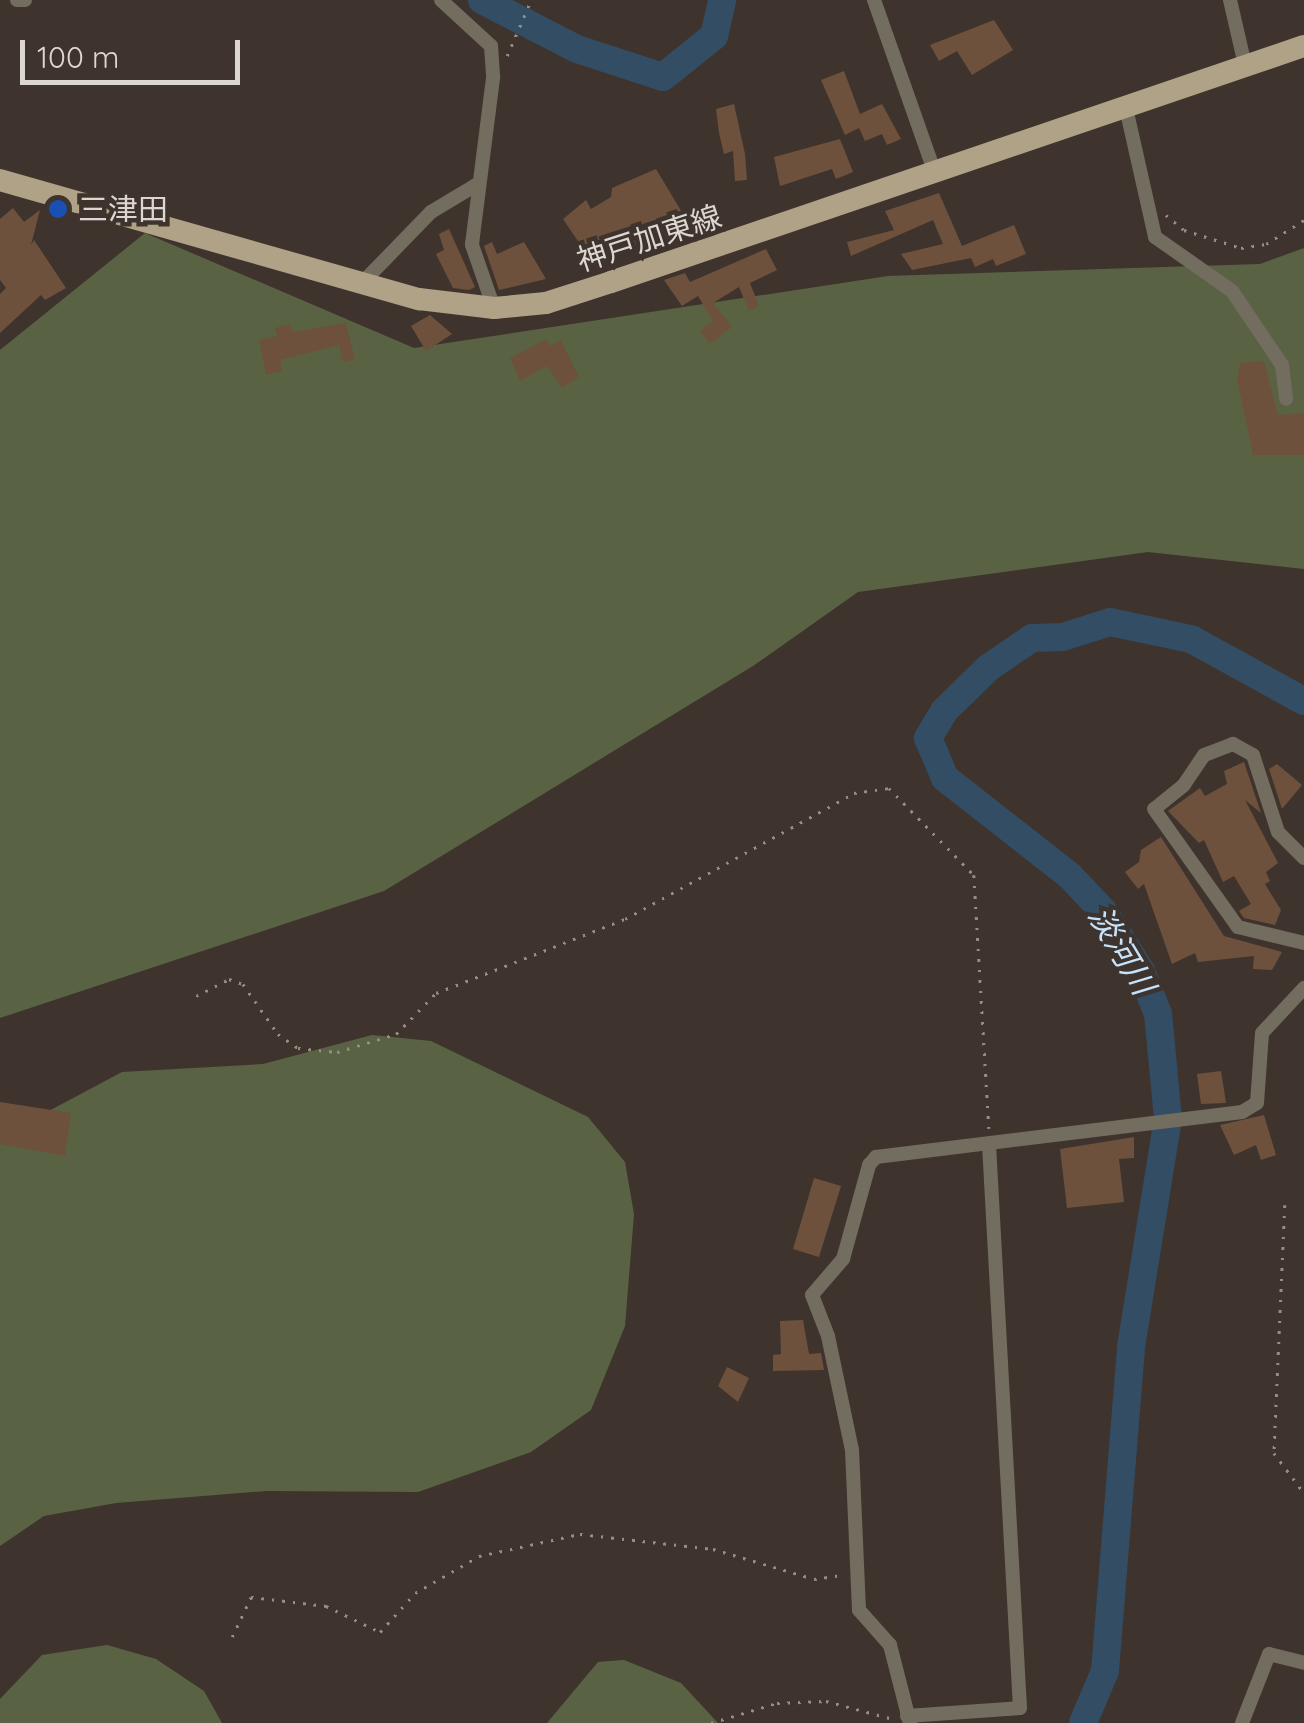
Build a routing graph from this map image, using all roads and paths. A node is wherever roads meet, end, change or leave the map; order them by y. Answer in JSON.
{"nodes":[{"id":1,"x":17,"y":0,"type":"edge"},
{"id":2,"x":25,"y":0,"type":"edge"},
{"id":3,"x":441,"y":0,"type":"edge"},
{"id":4,"x":531,"y":0,"type":"edge"},
{"id":5,"x":874,"y":0,"type":"edge"},
{"id":6,"x":1230,"y":0,"type":"edge"},
{"id":7,"x":1304,"y":46,"type":"edge"},
{"id":8,"x":1246,"y":65,"type":"junction"},
{"id":9,"x":493,"y":78,"type":"junction"},
{"id":10,"x":1126,"y":108,"type":"junction"},
{"id":11,"x":935,"y":173,"type":"junction"},
{"id":12,"x":0,"y":180,"type":"edge"},
{"id":13,"x":476,"y":185,"type":"junction"},
{"id":14,"x":1148,"y":204,"type":"junction"},
{"id":15,"x":1304,"y":220,"type":"edge"},
{"id":16,"x":363,"y":282,"type":"junction"},
{"id":17,"x":494,"y":308,"type":"junction"},
{"id":18,"x":1286,"y":398,"type":"dead end"},
{"id":19,"x":1304,"y":858,"type":"edge"},
{"id":20,"x":1304,"y":942,"type":"edge"},
{"id":21,"x":1304,"y":988,"type":"edge"},
{"id":22,"x":196,"y":996,"type":"dead end"},
{"id":23,"x":990,"y":1144,"type":"junction"},
{"id":24,"x":1286,"y":1205,"type":"dead end"},
{"id":25,"x":1304,"y":1493,"type":"edge"},
{"id":26,"x":852,"y":1574,"type":"junction"},
{"id":27,"x":232,"y":1637,"type":"dead end"},
{"id":28,"x":1304,"y":1663,"type":"edge"},
{"id":29,"x":908,"y":1720,"type":"edge"},
{"id":30,"x":710,"y":1723,"type":"edge"},
{"id":31,"x":1242,"y":1723,"type":"edge"}],
"edges":[{"from":1,"to":2,"type":"street"},
{"from":3,"to":9,"type":"street"},
{"from":4,"to":9,"type":"path"},
{"from":5,"to":11,"type":"street"},
{"from":6,"to":8,"type":"street"},
{"from":7,"to":8,"type":"main road","name":"神戸加東線"},
{"from":8,"to":10,"type":"main road","name":"神戸加東線"},
{"from":9,"to":13,"type":"street"},
{"from":10,"to":11,"type":"main road","name":"神戸加東線"},
{"from":10,"to":14,"type":"street"},
{"from":11,"to":17,"type":"main road","name":"神戸加東線"},
{"from":12,"to":16,"type":"main road","name":"神戸加東線"},
{"from":13,"to":16,"type":"street"},
{"from":13,"to":17,"type":"street"},
{"from":14,"to":15,"type":"path"},
{"from":14,"to":18,"type":"street"},
{"from":16,"to":17,"type":"main road","name":"神戸加東線"},
{"from":19,"to":20,"type":"street"},
{"from":21,"to":23,"type":"street"},
{"from":22,"to":23,"type":"path"},
{"from":23,"to":26,"type":"street"},
{"from":23,"to":29,"type":"street"},
{"from":24,"to":25,"type":"path"},
{"from":26,"to":27,"type":"path"},
{"from":26,"to":29,"type":"street"},
{"from":28,"to":31,"type":"street"},
{"from":29,"to":30,"type":"path"}]}
